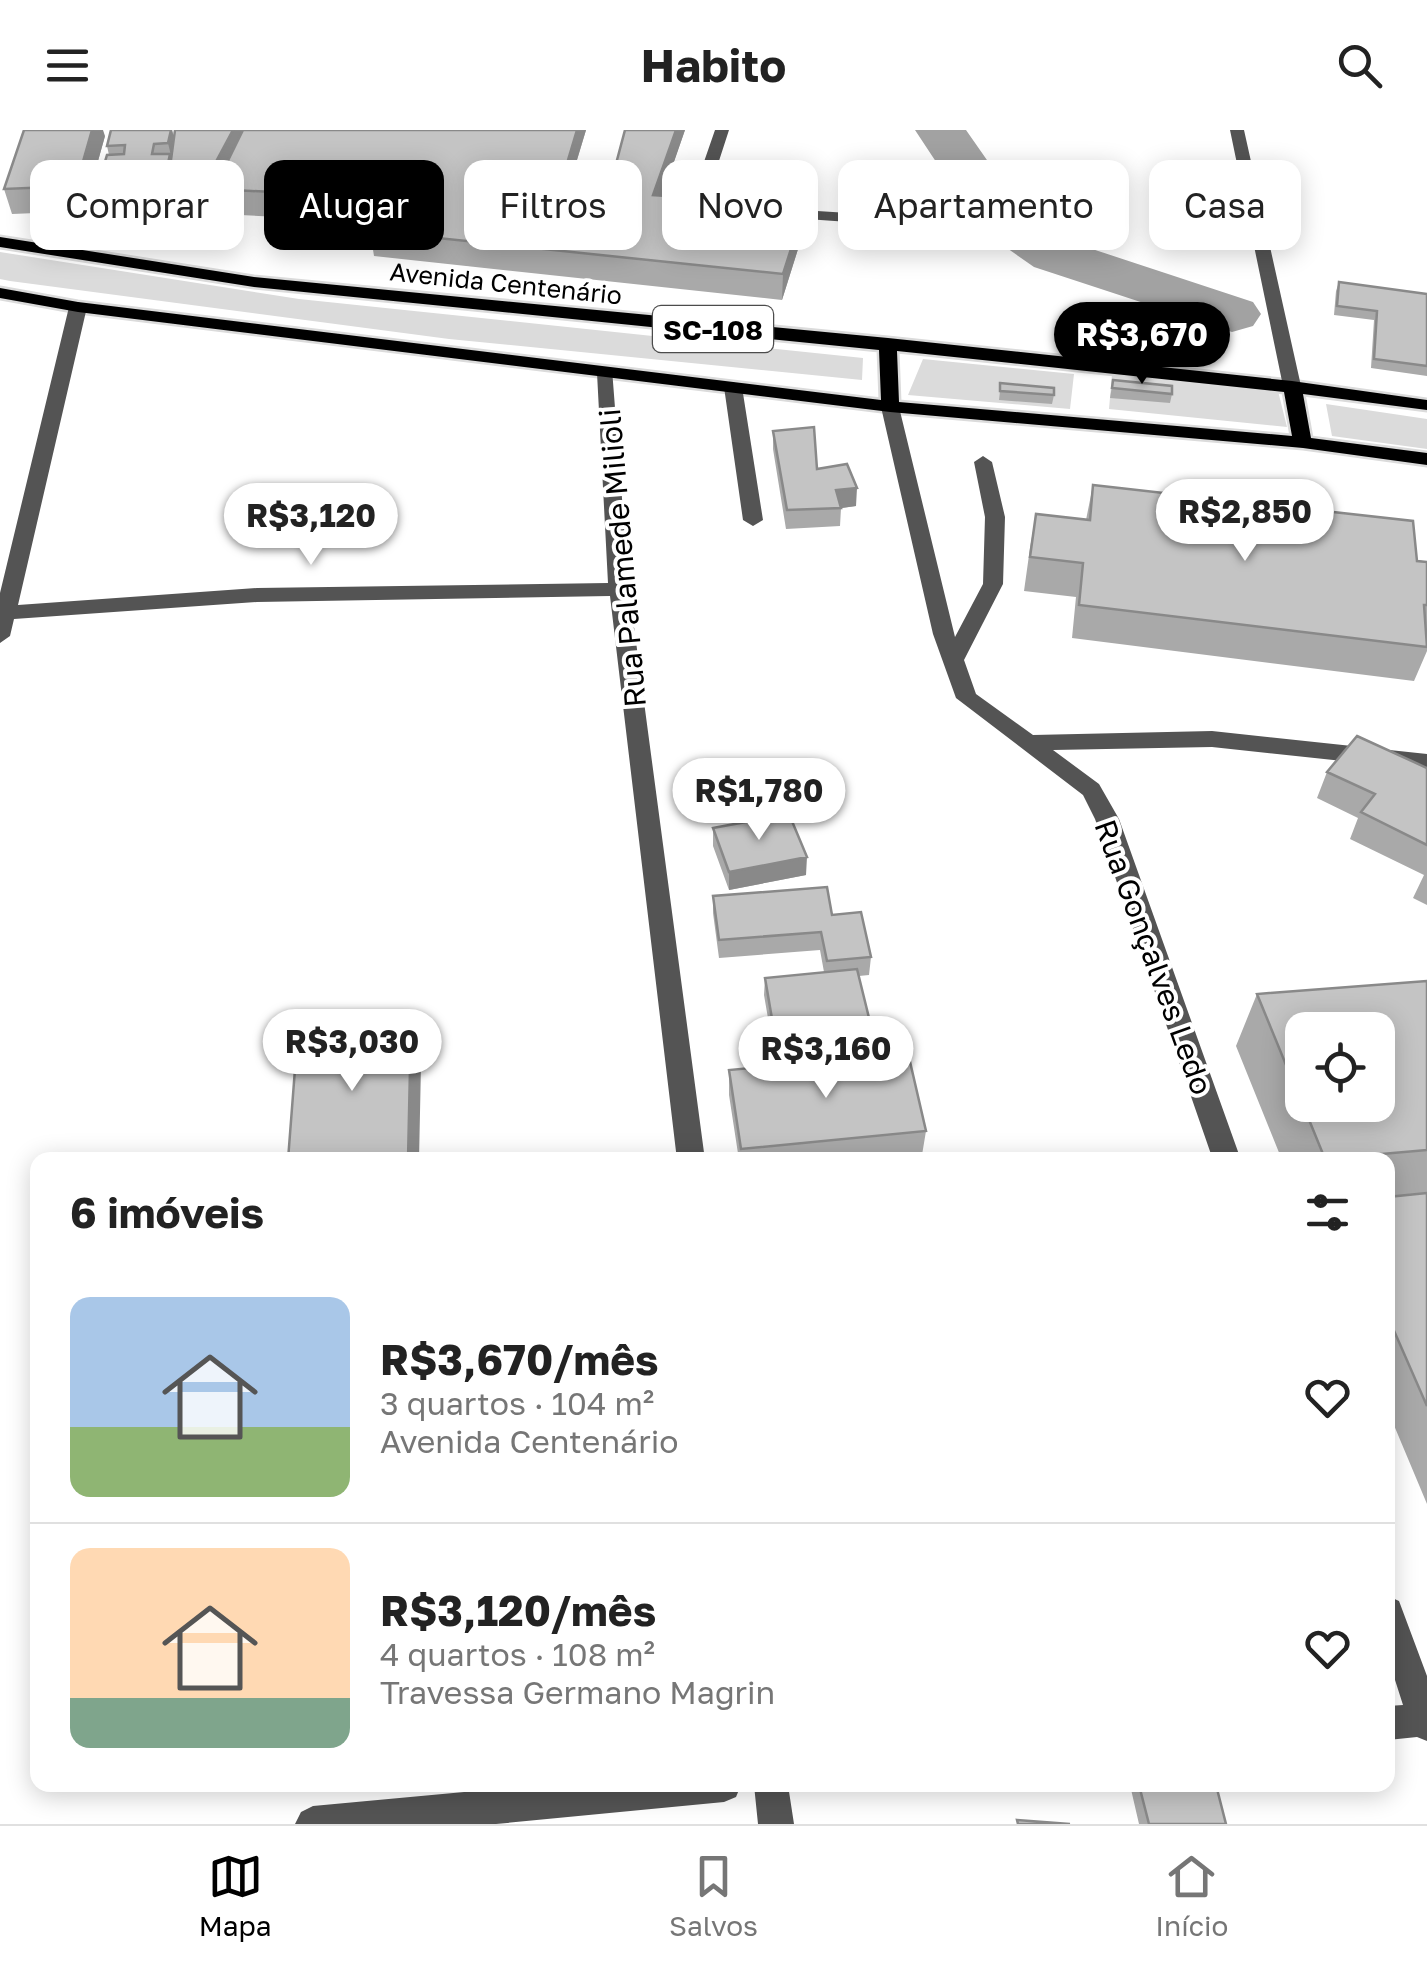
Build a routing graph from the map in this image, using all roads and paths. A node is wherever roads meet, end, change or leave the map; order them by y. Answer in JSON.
{"nodes":[{"id":1,"x":722,"y":130,"type":"edge"},
{"id":2,"x":1238,"y":130,"type":"edge"},
{"id":3,"x":712,"y":160,"type":"edge"},
{"id":4,"x":0,"y":242,"type":"edge"},
{"id":5,"x":0,"y":293,"type":"edge"},
{"id":6,"x":78,"y":308,"type":"junction"},
{"id":7,"x":888,"y":343,"type":"junction"},
{"id":8,"x":606,"y":373,"type":"junction"},
{"id":9,"x":1292,"y":386,"type":"junction"},
{"id":10,"x":733,"y":387,"type":"junction"},
{"id":11,"x":1427,"y":405,"type":"edge"},
{"id":12,"x":890,"y":407,"type":"junction"},
{"id":13,"x":1303,"y":442,"type":"junction"},
{"id":14,"x":1427,"y":458,"type":"edge"},
{"id":15,"x":983,"y":462,"type":"dead end"},
{"id":16,"x":753,"y":520,"type":"dead end"},
{"id":17,"x":619,"y":589,"type":"junction"},
{"id":18,"x":3,"y":612,"type":"edge"},
{"id":19,"x":0,"y":636,"type":"edge"},
{"id":20,"x":952,"y":662,"type":"junction"},
{"id":21,"x":1033,"y":743,"type":"junction"},
{"id":22,"x":1427,"y":762,"type":"edge"},
{"id":23,"x":691,"y":1152,"type":"edge"},
{"id":24,"x":1225,"y":1152,"type":"edge"},
{"id":25,"x":1395,"y":1632,"type":"edge"},
{"id":26,"x":1426,"y":1721,"type":"edge"},
{"id":27,"x":1395,"y":1722,"type":"edge"},
{"id":28,"x":663,"y":1792,"type":"edge"},
{"id":29,"x":772,"y":1792,"type":"edge"},
{"id":30,"x":436,"y":1818,"type":"edge"},
{"id":31,"x":313,"y":1824,"type":"edge"},
{"id":32,"x":776,"y":1824,"type":"edge"}],
"edges":[{"from":1,"to":3,"type":"street"},
{"from":2,"to":9,"type":"street"},
{"from":4,"to":7,"type":"main road","name":"Avenida Centenário","number":"SC-108"},
{"from":5,"to":6,"type":"main road","number":"SC-108"},
{"from":6,"to":8,"type":"main road","number":"SC-108"},
{"from":6,"to":18,"type":"street"},
{"from":7,"to":9,"type":"main road","name":"Avenida Centenário","number":"SC-108"},
{"from":7,"to":12,"type":"main road"},
{"from":8,"to":10,"type":"main road","number":"SC-108"},
{"from":8,"to":17,"type":"street","name":"Rua Palamede Milioli"},
{"from":9,"to":11,"type":"main road","name":"Avenida Centenário","number":"SC-108"},
{"from":9,"to":13,"type":"main road"},
{"from":10,"to":12,"type":"main road","number":"SC-108"},
{"from":10,"to":16,"type":"street"},
{"from":12,"to":13,"type":"main road"},
{"from":12,"to":20,"type":"street","name":"Rua Gonçalves Ledo"},
{"from":13,"to":14,"type":"main road"},
{"from":15,"to":20,"type":"street"},
{"from":17,"to":18,"type":"street"},
{"from":17,"to":23,"type":"street","name":"Rua Palamede Milioli"},
{"from":18,"to":19,"type":"street"},
{"from":20,"to":21,"type":"street","name":"Rua Gonçalves Ledo"},
{"from":21,"to":22,"type":"street"},
{"from":21,"to":24,"type":"street","name":"Rua Gonçalves Ledo"},
{"from":25,"to":26,"type":"street"},
{"from":26,"to":27,"type":"street"},
{"from":28,"to":30,"type":"street"},
{"from":29,"to":32,"type":"street"},
{"from":30,"to":31,"type":"street"}]}
